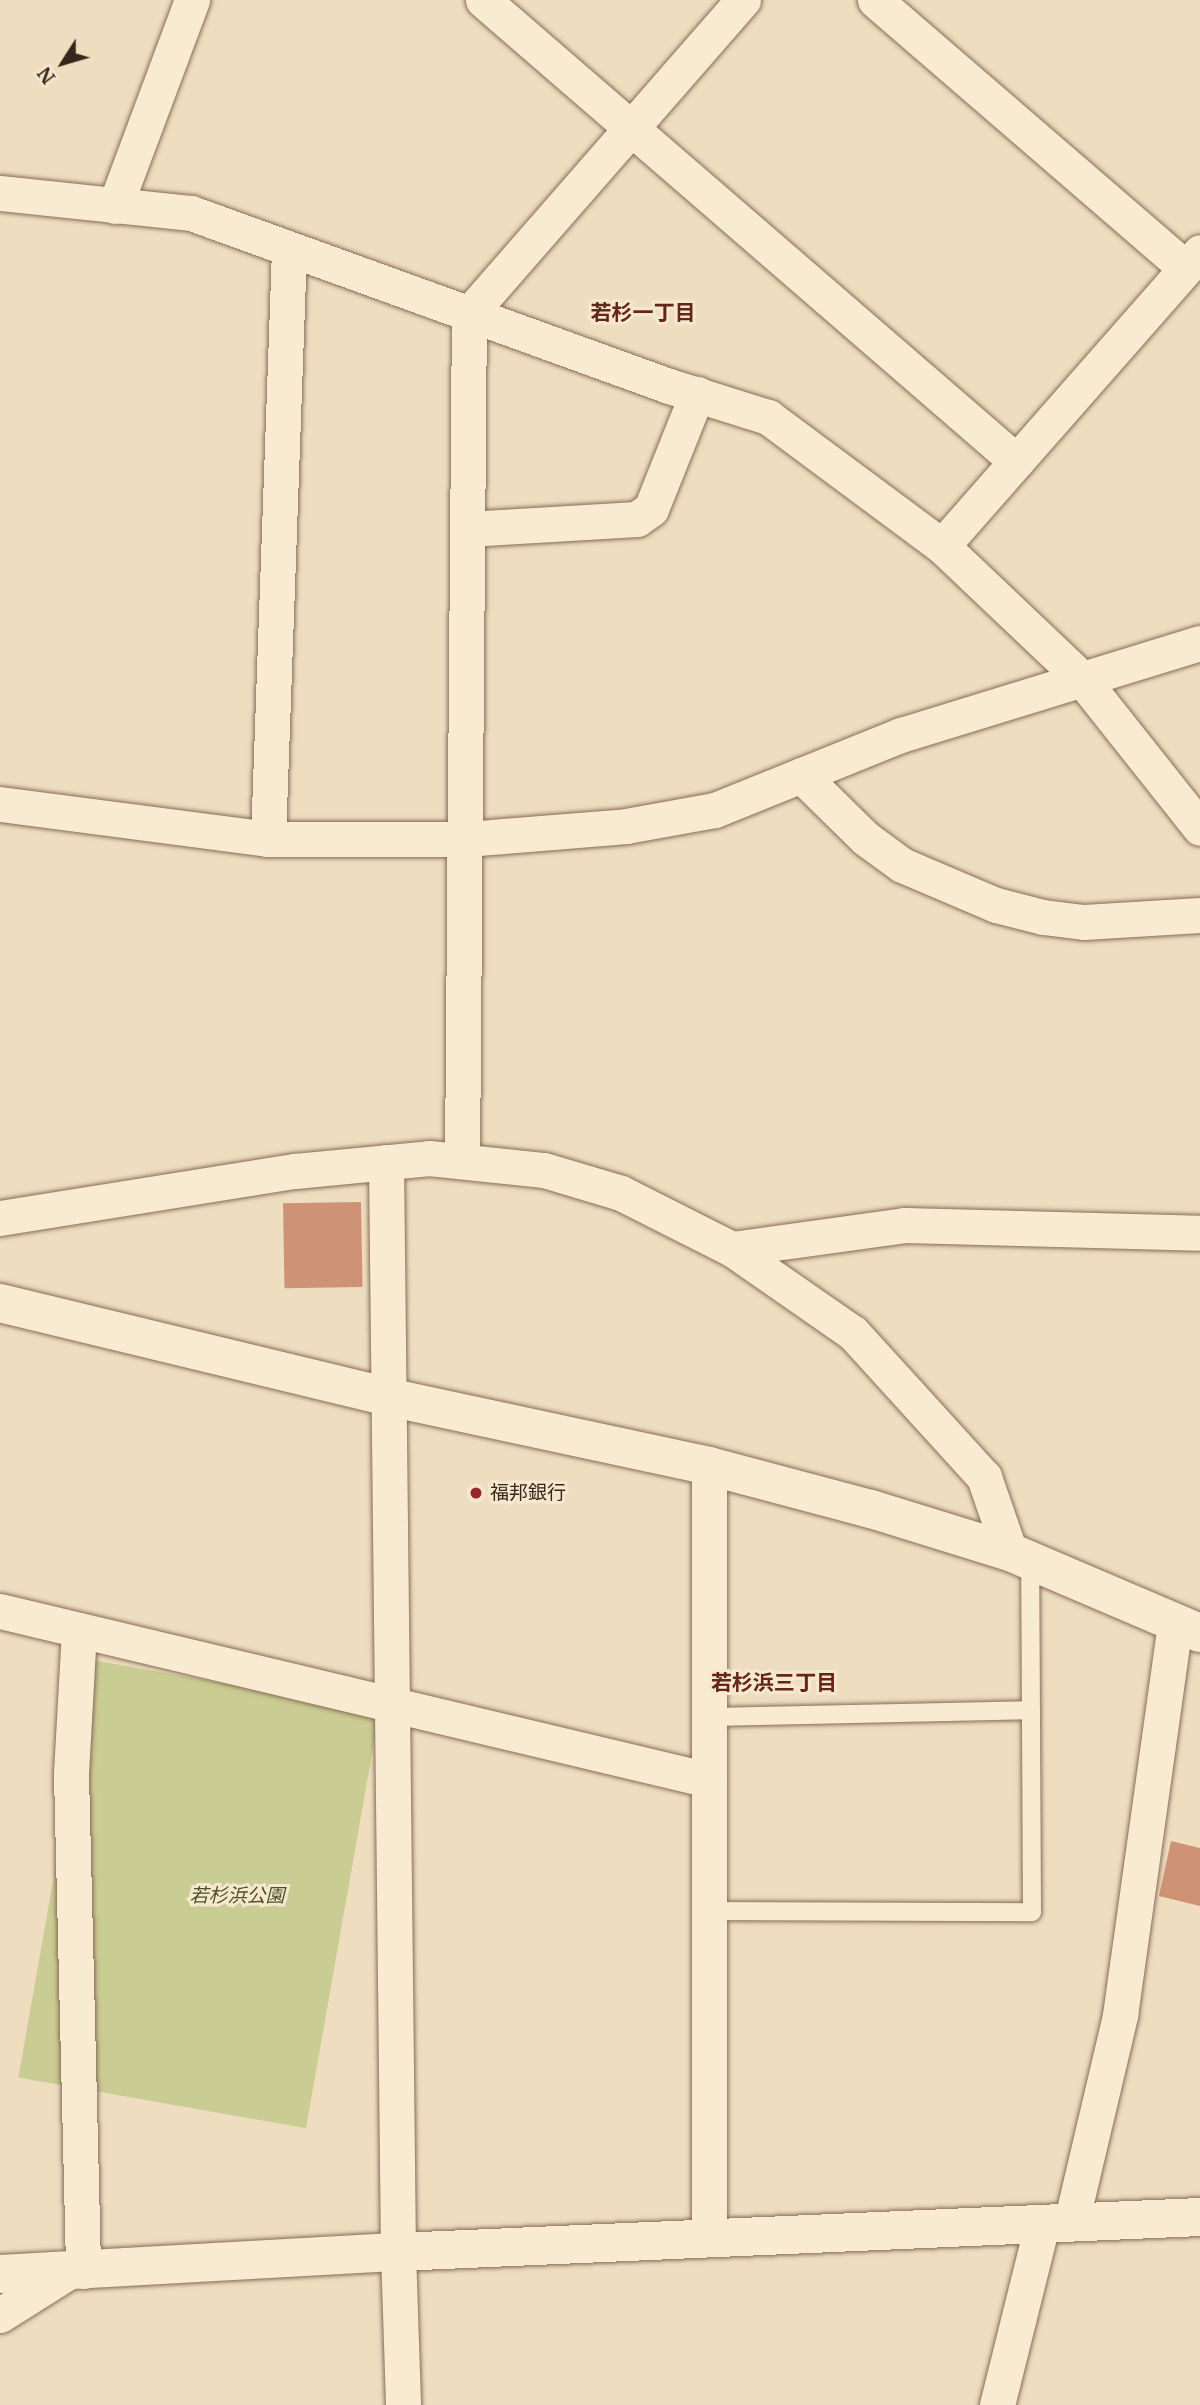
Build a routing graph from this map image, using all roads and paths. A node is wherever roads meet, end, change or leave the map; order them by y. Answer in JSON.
{"nodes":[{"id":1,"x":192,"y":0,"type":"edge"},
{"id":2,"x":483,"y":0,"type":"edge"},
{"id":3,"x":744,"y":0,"type":"edge"},
{"id":4,"x":874,"y":0,"type":"edge"},
{"id":5,"x":633,"y":127,"type":"junction"},
{"id":6,"x":0,"y":193,"type":"edge"},
{"id":7,"x":115,"y":206,"type":"junction"},
{"id":8,"x":289,"y":249,"type":"junction"},
{"id":9,"x":1193,"y":260,"type":"edge"},
{"id":10,"x":469,"y":314,"type":"junction"},
{"id":11,"x":697,"y":394,"type":"junction"},
{"id":12,"x":1016,"y":461,"type":"junction"},
{"id":13,"x":467,"y":528,"type":"junction"},
{"id":14,"x":942,"y":546,"type":"junction"},
{"id":15,"x":1200,"y":643,"type":"edge"},
{"id":16,"x":1082,"y":679,"type":"junction"},
{"id":17,"x":801,"y":775,"type":"junction"},
{"id":18,"x":0,"y":804,"type":"edge"},
{"id":19,"x":1200,"y":828,"type":"edge"},
{"id":20,"x":268,"y":839,"type":"junction"},
{"id":21,"x":466,"y":839,"type":"junction"},
{"id":22,"x":1200,"y":915,"type":"edge"},
{"id":23,"x":462,"y":1161,"type":"junction"},
{"id":24,"x":387,"y":1162,"type":"junction"},
{"id":25,"x":0,"y":1218,"type":"edge"},
{"id":26,"x":1200,"y":1233,"type":"edge"},
{"id":27,"x":732,"y":1249,"type":"junction"},
{"id":28,"x":0,"y":1303,"type":"edge"},
{"id":29,"x":388,"y":1397,"type":"junction"},
{"id":30,"x":709,"y":1466,"type":"junction"},
{"id":31,"x":1020,"y":1557,"type":"junction"},
{"id":32,"x":0,"y":1611,"type":"edge"},
{"id":33,"x":1187,"y":1628,"type":"edge"},
{"id":34,"x":79,"y":1630,"type":"junction"},
{"id":35,"x":392,"y":1703,"type":"junction"},
{"id":36,"x":1031,"y":1710,"type":"junction"},
{"id":37,"x":709,"y":1717,"type":"junction"},
{"id":38,"x":709,"y":1780,"type":"junction"},
{"id":39,"x":709,"y":1911,"type":"junction"},
{"id":40,"x":1200,"y":2217,"type":"edge"},
{"id":41,"x":1056,"y":2224,"type":"junction"},
{"id":42,"x":709,"y":2239,"type":"junction"},
{"id":43,"x":398,"y":2252,"type":"junction"},
{"id":44,"x":76,"y":2271,"type":"junction"},
{"id":45,"x":0,"y":2274,"type":"edge"},
{"id":46,"x":0,"y":2315,"type":"edge"},
{"id":47,"x":404,"y":2405,"type":"edge"},
{"id":48,"x":997,"y":2405,"type":"edge"}],
"edges":[{"from":1,"to":7,"type":"street"},
{"from":2,"to":5,"type":"street"},
{"from":3,"to":5,"type":"street"},
{"from":4,"to":9,"type":"street"},
{"from":5,"to":10,"type":"street"},
{"from":5,"to":12,"type":"street"},
{"from":6,"to":7,"type":"street"},
{"from":7,"to":8,"type":"street"},
{"from":8,"to":10,"type":"street"},
{"from":8,"to":20,"type":"street"},
{"from":9,"to":12,"type":"street"},
{"from":10,"to":11,"type":"street"},
{"from":10,"to":13,"type":"street"},
{"from":11,"to":13,"type":"street"},
{"from":11,"to":14,"type":"street"},
{"from":12,"to":14,"type":"street"},
{"from":13,"to":21,"type":"street"},
{"from":14,"to":16,"type":"street"},
{"from":15,"to":16,"type":"street"},
{"from":16,"to":17,"type":"street"},
{"from":16,"to":19,"type":"street"},
{"from":17,"to":21,"type":"street"},
{"from":17,"to":22,"type":"street"},
{"from":18,"to":20,"type":"street"},
{"from":20,"to":21,"type":"street"},
{"from":21,"to":23,"type":"street"},
{"from":23,"to":24,"type":"street"},
{"from":23,"to":27,"type":"street"},
{"from":24,"to":25,"type":"street"},
{"from":24,"to":29,"type":"street"},
{"from":26,"to":27,"type":"street"},
{"from":27,"to":31,"type":"street"},
{"from":28,"to":29,"type":"street"},
{"from":29,"to":30,"type":"street"},
{"from":29,"to":35,"type":"street"},
{"from":30,"to":31,"type":"street"},
{"from":30,"to":37,"type":"street"},
{"from":31,"to":33,"type":"street"},
{"from":31,"to":36,"type":"lane"},
{"from":32,"to":34,"type":"street"},
{"from":33,"to":41,"type":"street"},
{"from":34,"to":35,"type":"street"},
{"from":34,"to":44,"type":"street"},
{"from":35,"to":38,"type":"street"},
{"from":35,"to":43,"type":"street"},
{"from":36,"to":37,"type":"lane"},
{"from":36,"to":39,"type":"lane"},
{"from":37,"to":38,"type":"street"},
{"from":38,"to":39,"type":"street"},
{"from":39,"to":42,"type":"street"},
{"from":40,"to":41,"type":"street"},
{"from":41,"to":42,"type":"street"},
{"from":41,"to":48,"type":"street"},
{"from":42,"to":43,"type":"street"},
{"from":43,"to":44,"type":"street"},
{"from":43,"to":47,"type":"street"},
{"from":44,"to":45,"type":"street"},
{"from":44,"to":46,"type":"street"}]}
